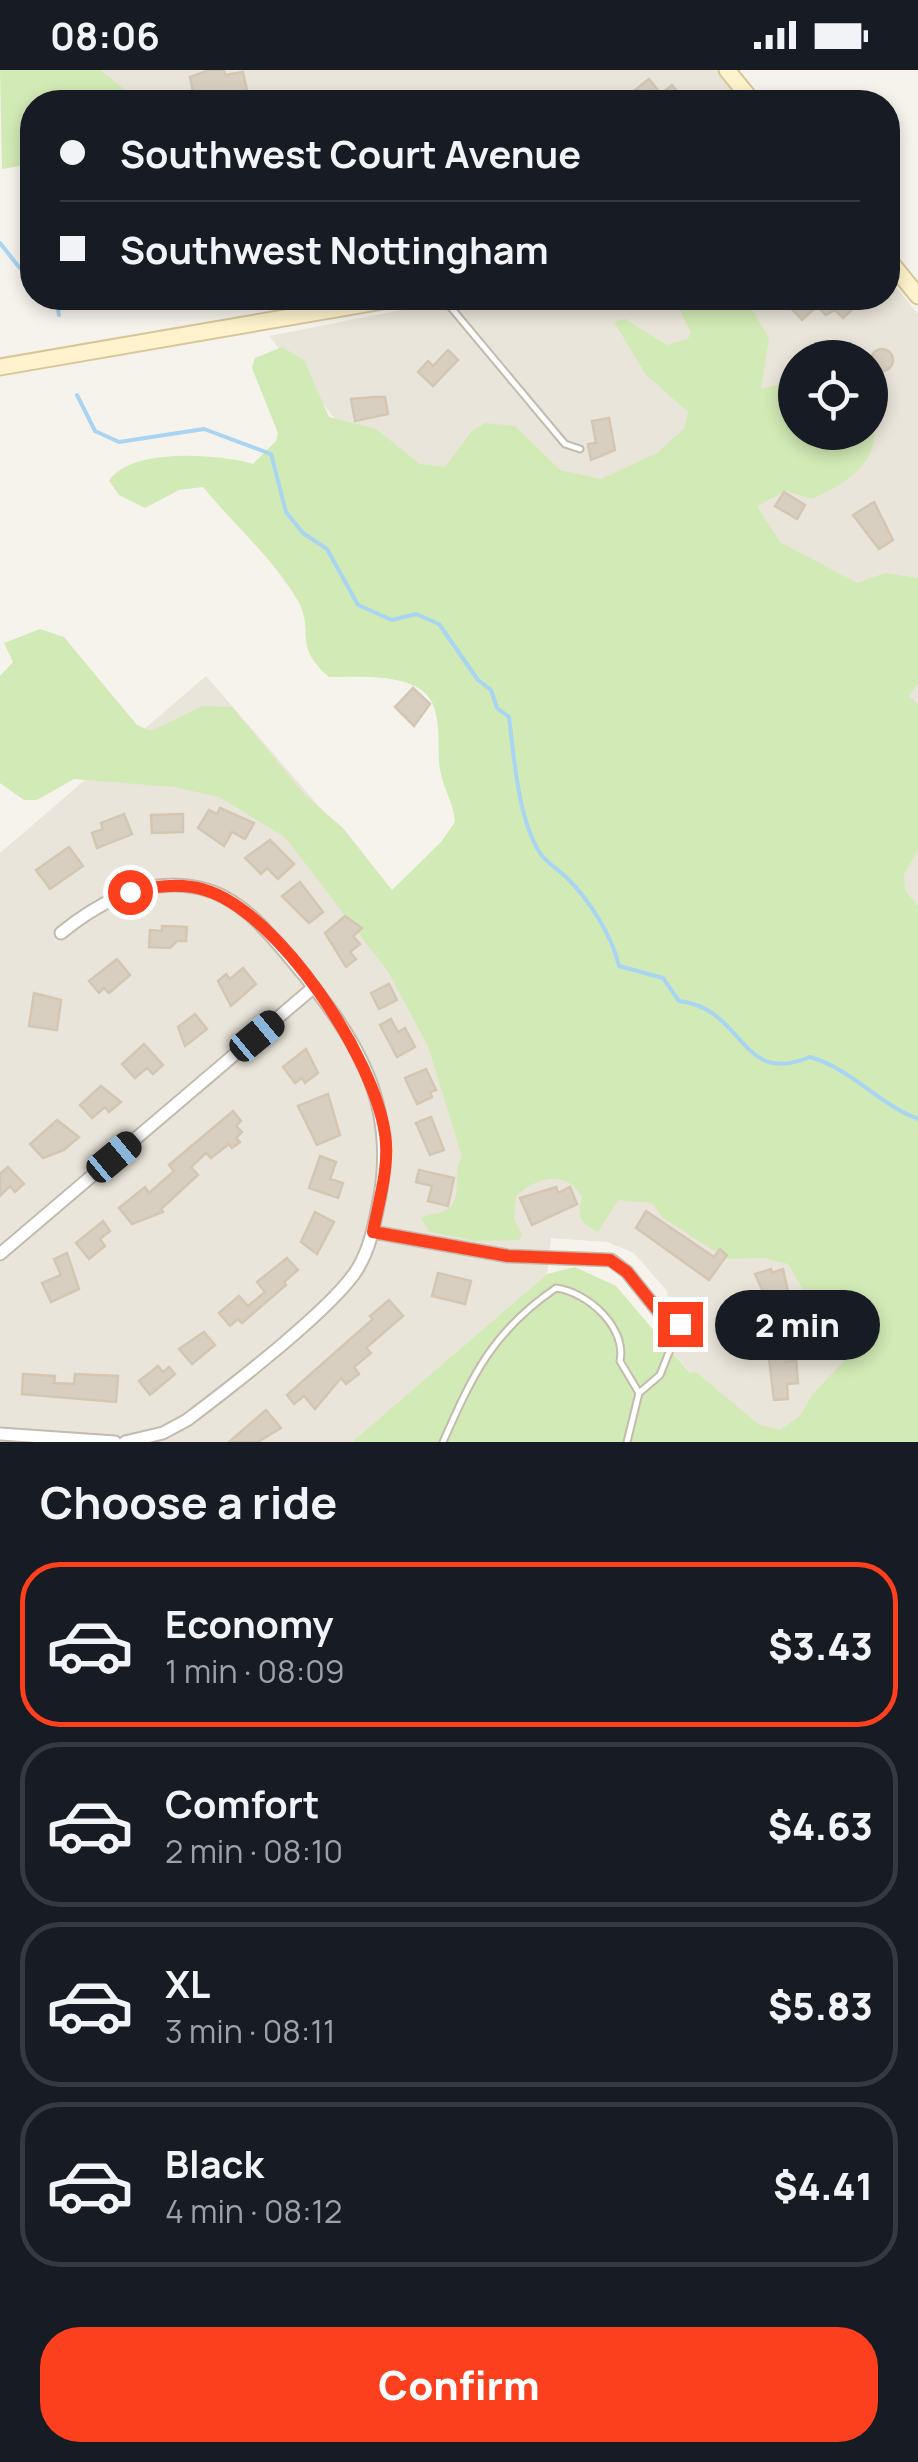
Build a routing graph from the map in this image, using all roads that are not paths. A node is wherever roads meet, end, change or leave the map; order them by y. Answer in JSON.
{"nodes":[{"id":1,"x":726,"y":70,"type":"edge"},
{"id":2,"x":744,"y":90,"type":"edge"},
{"id":3,"x":900,"y":274,"type":"edge"},
{"id":4,"x":918,"y":296,"type":"edge"},
{"id":5,"x":330,"y":310,"type":"edge"},
{"id":6,"x":453,"y":310,"type":"edge"},
{"id":7,"x":0,"y":367,"type":"edge"},
{"id":8,"x":580,"y":449,"type":"dead end"},
{"id":9,"x":61,"y":934,"type":"dead end"},
{"id":10,"x":314,"y":987,"type":"junction"},
{"id":11,"x":373,"y":1232,"type":"junction"},
{"id":12,"x":0,"y":1254,"type":"edge"},
{"id":13,"x":680,"y":1324,"type":"joint"},
{"id":14,"x":640,"y":1393,"type":"junction"},
{"id":15,"x":0,"y":1434,"type":"edge"},
{"id":16,"x":73,"y":1440,"type":"edge"},
{"id":17,"x":115,"y":1442,"type":"edge"},
{"id":18,"x":126,"y":1442,"type":"edge"},
{"id":19,"x":443,"y":1442,"type":"edge"},
{"id":20,"x":627,"y":1442,"type":"edge"}],
"edges":[{"from":1,"to":2,"type":"street"},
{"from":3,"to":4,"type":"street"},
{"from":5,"to":7,"type":"street"},
{"from":6,"to":8,"type":"lane"},
{"from":9,"to":10,"type":"street"},
{"from":10,"to":11,"type":"street"},
{"from":10,"to":12,"type":"street"},
{"from":11,"to":13,"type":"street"},
{"from":11,"to":18,"type":"street"},
{"from":13,"to":14,"type":"lane"},
{"from":14,"to":19,"type":"lane"},
{"from":14,"to":20,"type":"lane"},
{"from":15,"to":16,"type":"street"},
{"from":16,"to":17,"type":"street"}]}
